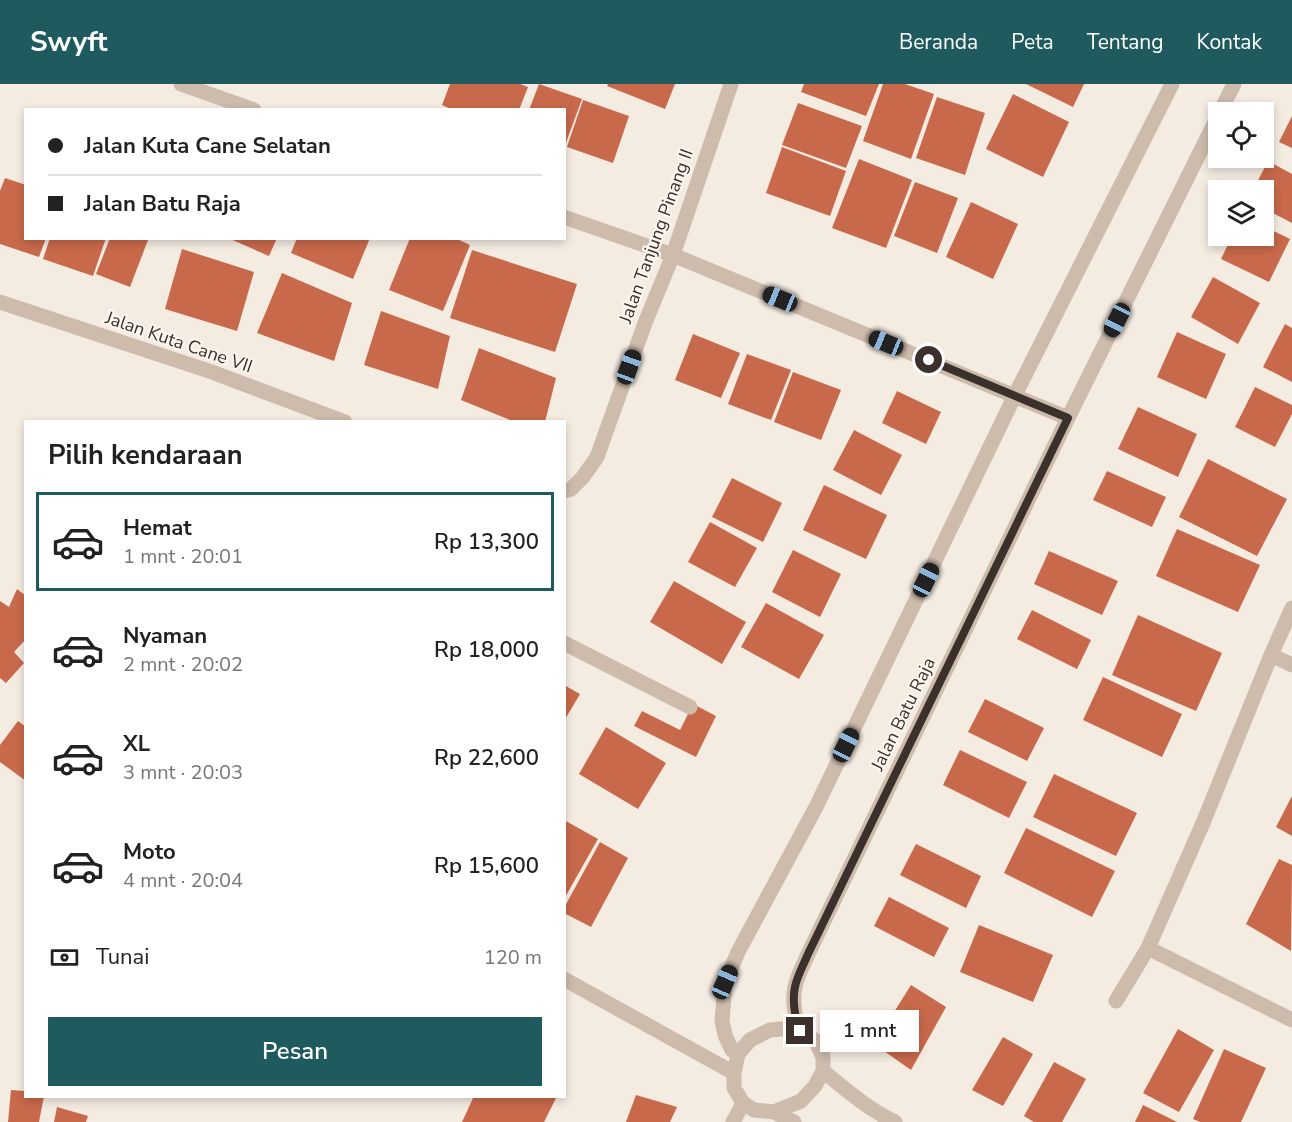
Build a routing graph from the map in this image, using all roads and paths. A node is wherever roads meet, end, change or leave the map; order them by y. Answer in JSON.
{"nodes":[{"id":1,"x":181,"y":84,"type":"edge"},
{"id":2,"x":731,"y":84,"type":"edge"},
{"id":3,"x":1172,"y":84,"type":"edge"},
{"id":4,"x":1234,"y":84,"type":"edge"},
{"id":5,"x":1225,"y":102,"type":"edge"},
{"id":6,"x":248,"y":108,"type":"edge"},
{"id":7,"x":1208,"y":136,"type":"edge"},
{"id":8,"x":566,"y":218,"type":"edge"},
{"id":9,"x":673,"y":255,"type":"junction"},
{"id":10,"x":0,"y":302,"type":"edge"},
{"id":11,"x":1015,"y":395,"type":"junction"},
{"id":12,"x":1068,"y":418,"type":"junction"},
{"id":13,"x":340,"y":420,"type":"edge"},
{"id":14,"x":566,"y":490,"type":"edge"},
{"id":15,"x":1292,"y":608,"type":"edge"},
{"id":16,"x":566,"y":645,"type":"edge"},
{"id":17,"x":1271,"y":656,"type":"junction"},
{"id":18,"x":1292,"y":665,"type":"edge"},
{"id":19,"x":690,"y":707,"type":"dead end"},
{"id":20,"x":1148,"y":948,"type":"junction"},
{"id":21,"x":566,"y":980,"type":"edge"},
{"id":22,"x":1116,"y":1001,"type":"dead end"},
{"id":23,"x":1292,"y":1020,"type":"edge"},
{"id":24,"x":800,"y":1031,"type":"junction"},
{"id":25,"x":738,"y":1054,"type":"junction"},
{"id":26,"x":823,"y":1071,"type":"junction"},
{"id":27,"x":734,"y":1073,"type":"junction"},
{"id":28,"x":743,"y":1103,"type":"junction"},
{"id":29,"x":774,"y":1112,"type":"junction"},
{"id":30,"x":732,"y":1122,"type":"edge"},
{"id":31,"x":794,"y":1122,"type":"edge"},
{"id":32,"x":895,"y":1122,"type":"edge"}],
"edges":[{"from":1,"to":6,"type":"street"},
{"from":2,"to":9,"type":"street","name":"Jalan Tanjung Pinang II"},
{"from":3,"to":11,"type":"street"},
{"from":4,"to":5,"type":"street","name":"Jalan Batu Raja"},
{"from":7,"to":12,"type":"street","name":"Jalan Batu Raja"},
{"from":8,"to":9,"type":"street"},
{"from":9,"to":11,"type":"street"},
{"from":9,"to":14,"type":"street","name":"Jalan Tanjung Pinang II"},
{"from":10,"to":13,"type":"street","name":"Jalan Kuta Cane VII"},
{"from":11,"to":12,"type":"street"},
{"from":11,"to":25,"type":"street"},
{"from":12,"to":24,"type":"street","name":"Jalan Batu Raja"},
{"from":15,"to":17,"type":"street"},
{"from":16,"to":19,"type":"street"},
{"from":17,"to":18,"type":"street"},
{"from":17,"to":20,"type":"street"},
{"from":20,"to":22,"type":"street"},
{"from":20,"to":23,"type":"street"},
{"from":21,"to":27,"type":"street"},
{"from":24,"to":25,"type":"street"},
{"from":24,"to":26,"type":"street"},
{"from":25,"to":27,"type":"street"},
{"from":26,"to":29,"type":"street"},
{"from":26,"to":32,"type":"street"},
{"from":27,"to":28,"type":"street"},
{"from":28,"to":29,"type":"street"},
{"from":28,"to":30,"type":"street"},
{"from":29,"to":31,"type":"street"}]}
